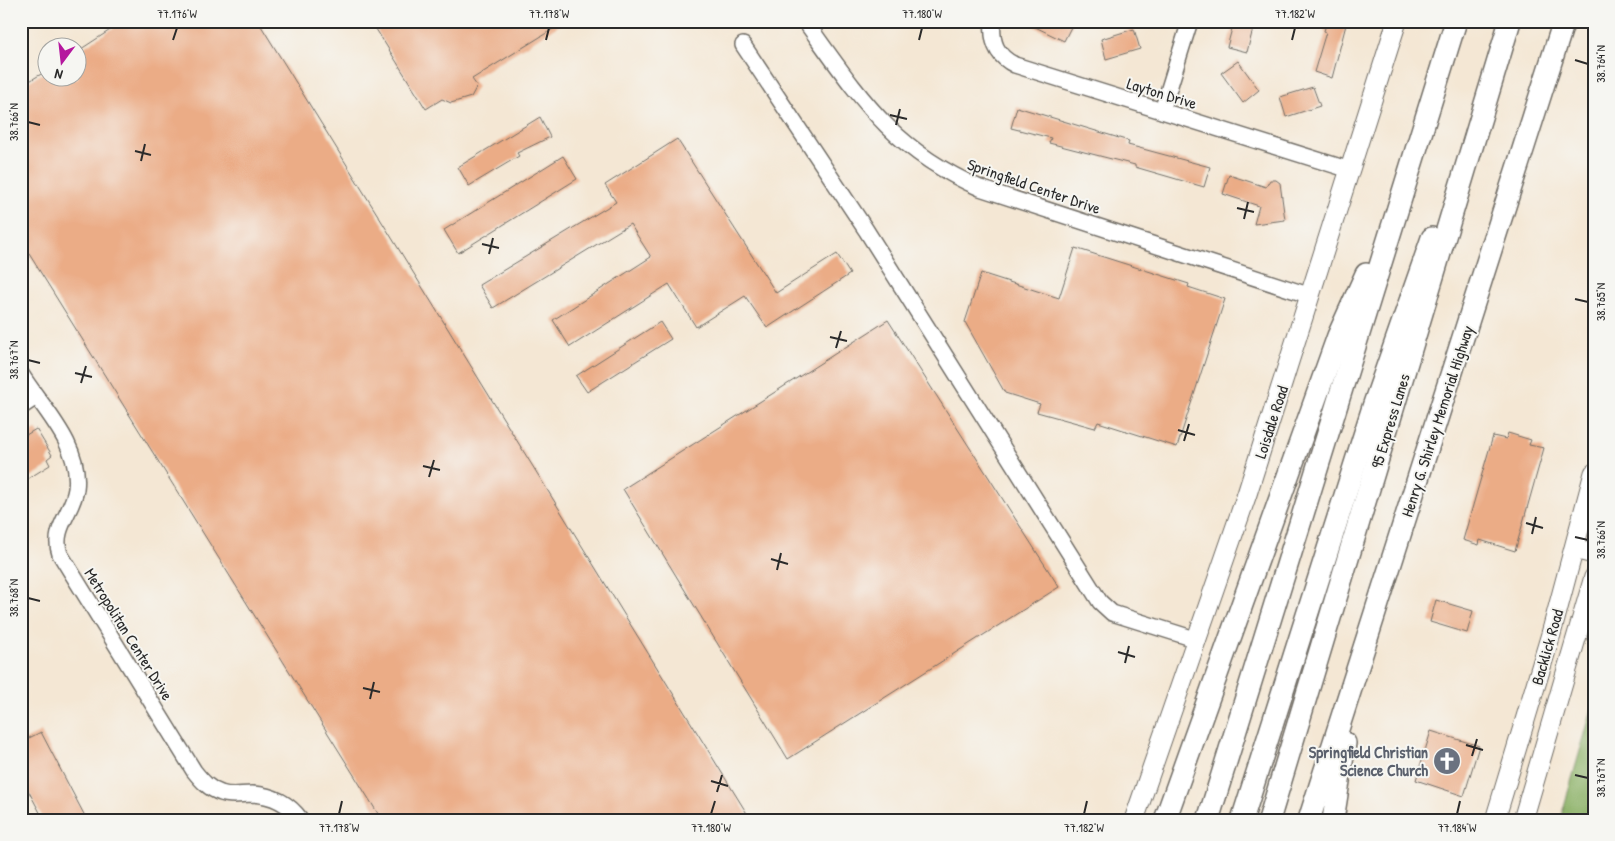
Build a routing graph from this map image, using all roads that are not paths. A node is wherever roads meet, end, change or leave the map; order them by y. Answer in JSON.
{"nodes":[{"id":1,"x":805,"y":21,"type":"edge"},
{"id":2,"x":993,"y":21,"type":"edge"},
{"id":3,"x":1190,"y":21,"type":"edge"},
{"id":4,"x":1396,"y":21,"type":"edge"},
{"id":5,"x":1456,"y":21,"type":"edge"},
{"id":6,"x":1510,"y":21,"type":"edge"},
{"id":7,"x":1564,"y":21,"type":"edge"},
{"id":8,"x":743,"y":45,"type":"dead end"},
{"id":9,"x":1162,"y":111,"type":"junction"},
{"id":10,"x":1469,"y":155,"type":"junction"},
{"id":11,"x":1350,"y":170,"type":"junction"},
{"id":12,"x":1400,"y":201,"type":"junction"},
{"id":13,"x":1311,"y":296,"type":"junction"},
{"id":14,"x":27,"y":386,"type":"edge"},
{"id":15,"x":21,"y":407,"type":"edge"},
{"id":16,"x":1594,"y":473,"type":"edge"},
{"id":17,"x":1587,"y":524,"type":"edge"},
{"id":18,"x":1574,"y":549,"type":"junction"},
{"id":19,"x":1594,"y":554,"type":"edge"},
{"id":20,"x":1594,"y":577,"type":"edge"},
{"id":21,"x":1198,"y":640,"type":"junction"},
{"id":22,"x":1353,"y":684,"type":"junction"},
{"id":23,"x":301,"y":820,"type":"edge"},
{"id":24,"x":1134,"y":820,"type":"edge"},
{"id":25,"x":1165,"y":820,"type":"edge"},
{"id":26,"x":1208,"y":820,"type":"edge"},
{"id":27,"x":1242,"y":820,"type":"edge"},
{"id":28,"x":1269,"y":820,"type":"edge"},
{"id":29,"x":1309,"y":820,"type":"edge"},
{"id":30,"x":1333,"y":820,"type":"edge"},
{"id":31,"x":1495,"y":820,"type":"edge"},
{"id":32,"x":1523,"y":820,"type":"edge"}],
"edges":[{"from":1,"to":13,"type":"street","name":"Springfield Center Drive"},
{"from":2,"to":9,"type":"street","name":"Layton Drive"},
{"from":3,"to":9,"type":"street"},
{"from":4,"to":11,"type":"main road","name":"Loisdale Road"},
{"from":5,"to":12,"type":"highway"},
{"from":6,"to":10,"type":"highway","name":"95 Express Lanes"},
{"from":7,"to":22,"type":"highway","name":"Henry G. Shirley Memorial Highway"},
{"from":8,"to":21,"type":"street"},
{"from":9,"to":11,"type":"street","name":"Layton Drive"},
{"from":10,"to":27,"type":"highway"},
{"from":10,"to":28,"type":"highway","name":"95 Express Lanes"},
{"from":11,"to":13,"type":"main road","name":"Loisdale Road"},
{"from":12,"to":25,"type":"highway"},
{"from":12,"to":26,"type":"highway"},
{"from":13,"to":21,"type":"main road","name":"Loisdale Road"},
{"from":14,"to":15,"type":"street","name":"Metropolitan Center Drive"},
{"from":14,"to":23,"type":"street","name":"Metropolitan Center Drive"},
{"from":16,"to":17,"type":"main road","name":"Backlick Road"},
{"from":17,"to":18,"type":"main road","name":"Backlick Road"},
{"from":18,"to":19,"type":"main road"},
{"from":18,"to":31,"type":"main road","name":"Backlick Road"},
{"from":20,"to":32,"type":"main road","name":"Backlick Road"},
{"from":21,"to":24,"type":"main road","name":"Loisdale Road"},
{"from":22,"to":29,"type":"highway","name":"Henry G. Shirley Memorial Highway"},
{"from":22,"to":30,"type":"highway"}]}
